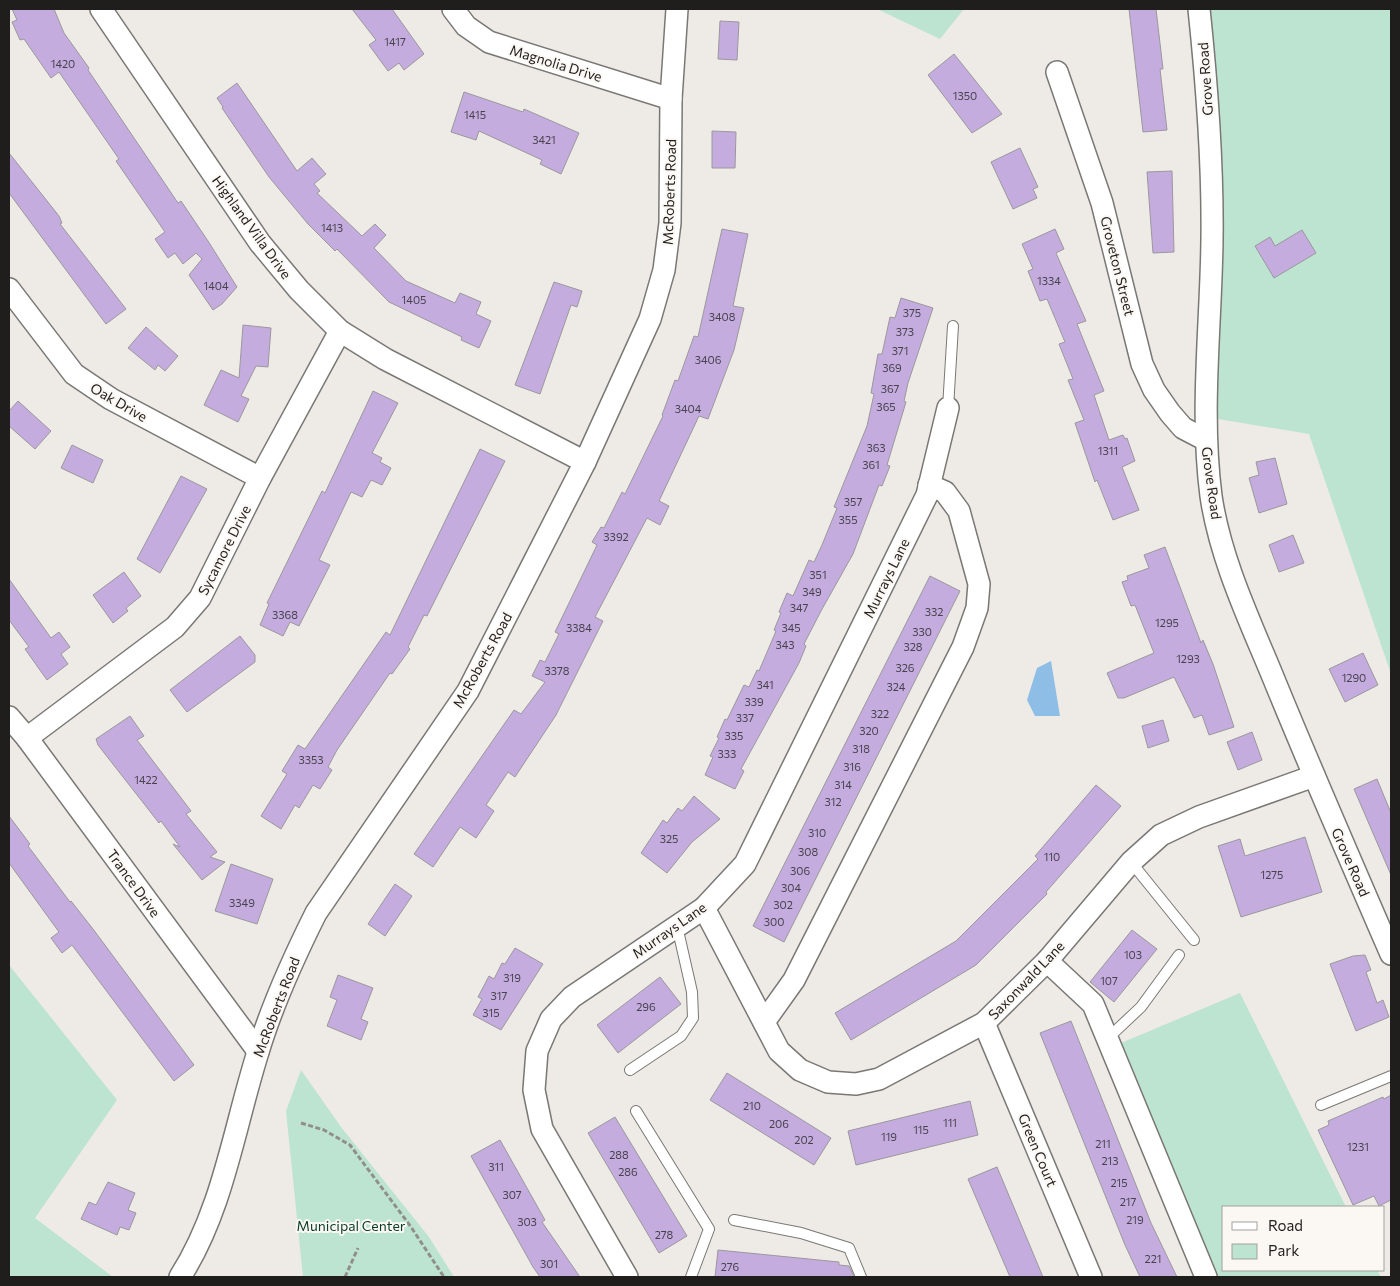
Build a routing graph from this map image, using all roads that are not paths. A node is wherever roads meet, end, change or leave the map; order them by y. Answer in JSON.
{"nodes":[{"id":1,"x":101,"y":9,"type":"edge"},
{"id":2,"x":452,"y":9,"type":"edge"},
{"id":3,"x":677,"y":9,"type":"edge"},
{"id":4,"x":1199,"y":9,"type":"edge"},
{"id":5,"x":1056,"y":72,"type":"dead end"},
{"id":6,"x":671,"y":99,"type":"junction"},
{"id":7,"x":9,"y":289,"type":"edge"},
{"id":8,"x":953,"y":326,"type":"dead end"},
{"id":9,"x":340,"y":331,"type":"junction"},
{"id":10,"x":948,"y":408,"type":"joint"},
{"id":11,"x":1206,"y":440,"type":"junction"},
{"id":12,"x":585,"y":462,"type":"junction"},
{"id":13,"x":260,"y":478,"type":"junction"},
{"id":14,"x":929,"y":485,"type":"junction"},
{"id":15,"x":9,"y":717,"type":"edge"},
{"id":16,"x":26,"y":738,"type":"junction"},
{"id":17,"x":1314,"y":776,"type":"junction"},
{"id":18,"x":1130,"y":862,"type":"junction"},
{"id":19,"x":704,"y":908,"type":"junction"},
{"id":20,"x":677,"y":926,"type":"junction"},
{"id":21,"x":1194,"y":940,"type":"dead end"},
{"id":22,"x":1391,"y":954,"type":"edge"},
{"id":23,"x":1178,"y":956,"type":"dead end"},
{"id":24,"x":1047,"y":960,"type":"junction"},
{"id":25,"x":764,"y":1022,"type":"junction"},
{"id":26,"x":984,"y":1023,"type":"junction"},
{"id":27,"x":1107,"y":1039,"type":"junction"},
{"id":28,"x":258,"y":1051,"type":"junction"},
{"id":29,"x":630,"y":1070,"type":"dead end"},
{"id":30,"x":1391,"y":1076,"type":"edge"},
{"id":31,"x":1321,"y":1105,"type":"dead end"},
{"id":32,"x":636,"y":1111,"type":"dead end"},
{"id":33,"x":734,"y":1220,"type":"dead end"},
{"id":34,"x":180,"y":1277,"type":"edge"},
{"id":35,"x":627,"y":1277,"type":"edge"},
{"id":36,"x":691,"y":1277,"type":"edge"},
{"id":37,"x":861,"y":1277,"type":"edge"},
{"id":38,"x":1091,"y":1277,"type":"edge"},
{"id":39,"x":1206,"y":1277,"type":"edge"}],
"edges":[{"from":1,"to":9,"type":"street","name":"Highland Villa Drive"},
{"from":2,"to":6,"type":"street","name":"Magnolia Drive"},
{"from":3,"to":6,"type":"street","name":"McRoberts Road"},
{"from":4,"to":11,"type":"street","name":"Grove Road"},
{"from":5,"to":11,"type":"street","name":"Groveton Street"},
{"from":6,"to":12,"type":"street","name":"McRoberts Road"},
{"from":7,"to":13,"type":"street","name":"Oak Drive"},
{"from":8,"to":10,"type":"lane"},
{"from":9,"to":12,"type":"street","name":"Highland Villa Drive"},
{"from":9,"to":13,"type":"street","name":"Sycamore Drive"},
{"from":10,"to":14,"type":"street","name":"Murrays Lane"},
{"from":11,"to":17,"type":"street","name":"Grove Road"},
{"from":12,"to":28,"type":"street","name":"McRoberts Road"},
{"from":13,"to":16,"type":"street","name":"Sycamore Drive"},
{"from":14,"to":19,"type":"street","name":"Murrays Lane"},
{"from":14,"to":25,"type":"street"},
{"from":15,"to":16,"type":"street","name":"Trance Drive"},
{"from":16,"to":28,"type":"street","name":"Trance Drive"},
{"from":17,"to":18,"type":"street","name":"Saxonwald Lane"},
{"from":17,"to":22,"type":"street","name":"Grove Road"},
{"from":18,"to":21,"type":"lane"},
{"from":18,"to":24,"type":"street","name":"Saxonwald Lane"},
{"from":19,"to":20,"type":"street","name":"Murrays Lane"},
{"from":19,"to":25,"type":"street","name":"Saxonwald Lane"},
{"from":20,"to":29,"type":"lane"},
{"from":20,"to":35,"type":"street","name":"Murrays Lane"},
{"from":23,"to":27,"type":"lane"},
{"from":24,"to":26,"type":"street","name":"Saxonwald Lane"},
{"from":24,"to":27,"type":"street"},
{"from":25,"to":26,"type":"street","name":"Saxonwald Lane"},
{"from":26,"to":38,"type":"street","name":"Green Court"},
{"from":27,"to":39,"type":"street"},
{"from":28,"to":34,"type":"street","name":"McRoberts Road"},
{"from":30,"to":31,"type":"lane"},
{"from":32,"to":36,"type":"lane"},
{"from":33,"to":37,"type":"lane"}]}
